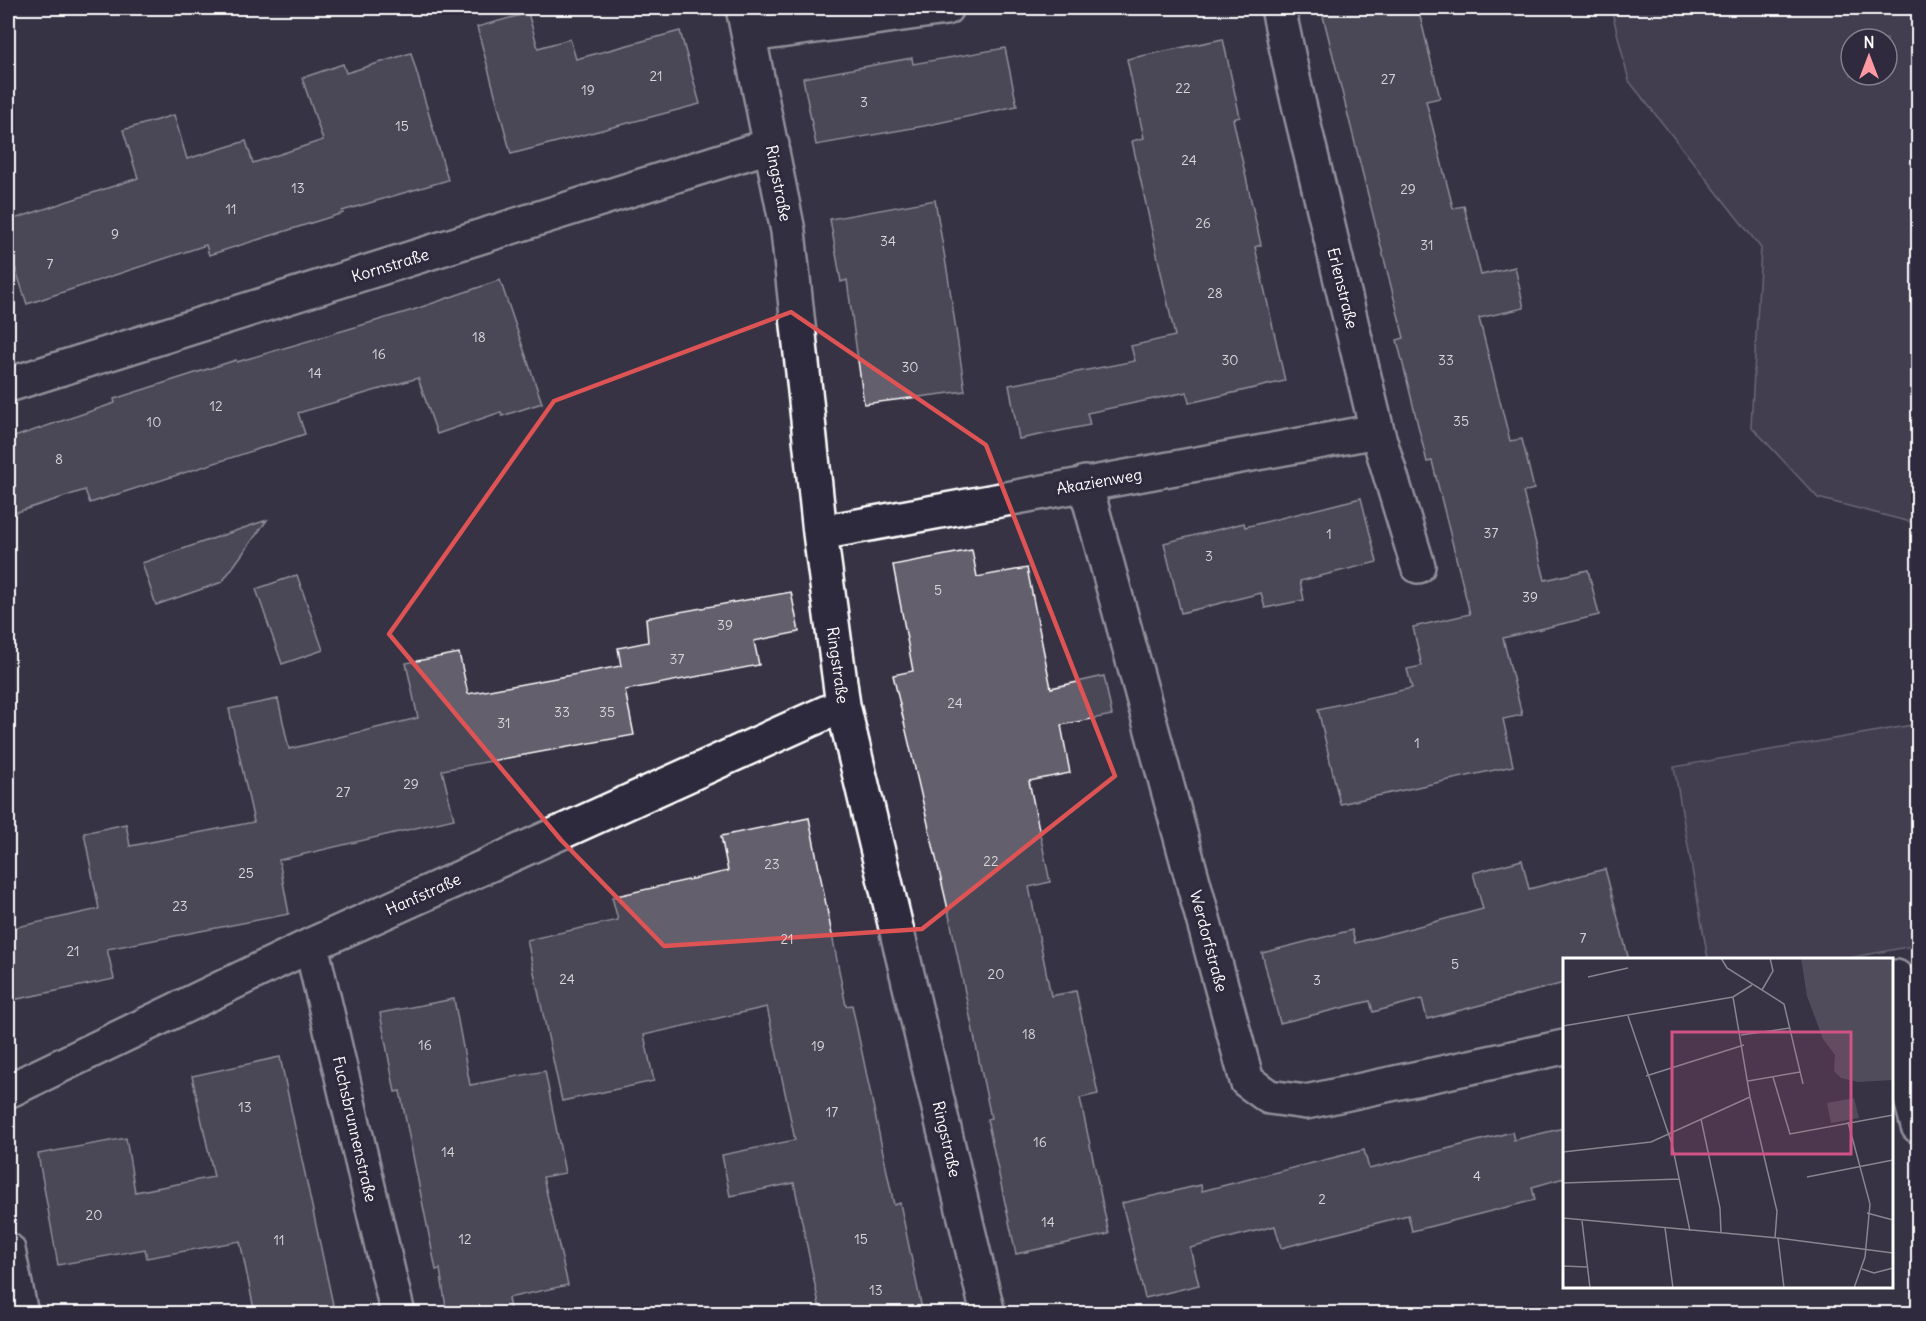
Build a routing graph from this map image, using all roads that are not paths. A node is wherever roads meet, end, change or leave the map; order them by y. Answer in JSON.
{"nodes":[{"id":1,"x":946,"y":8,"type":"edge"},
{"id":2,"x":1278,"y":8,"type":"edge"},
{"id":3,"x":746,"y":21,"type":"edge"},
{"id":4,"x":772,"y":146,"type":"junction"},
{"id":5,"x":8,"y":385,"type":"edge"},
{"id":6,"x":1377,"y":431,"type":"junction"},
{"id":7,"x":1085,"y":483,"type":"junction"},
{"id":8,"x":820,"y":533,"type":"junction"},
{"id":9,"x":1418,"y":566,"type":"dead end"},
{"id":10,"x":843,"y":705,"type":"junction"},
{"id":11,"x":311,"y":945,"type":"junction"},
{"id":12,"x":1902,"y":976,"type":"edge"},
{"id":13,"x":1918,"y":1022,"type":"edge"},
{"id":14,"x":1563,"y":1047,"type":"edge"},
{"id":15,"x":8,"y":1092,"type":"edge"},
{"id":16,"x":1918,"y":1126,"type":"edge"},
{"id":17,"x":8,"y":1250,"type":"edge"},
{"id":18,"x":21,"y":1314,"type":"edge"},
{"id":19,"x":398,"y":1314,"type":"edge"},
{"id":20,"x":988,"y":1314,"type":"edge"}],
"edges":[{"from":1,"to":3,"type":"street"},
{"from":2,"to":6,"type":"street","name":"Erlenstraße"},
{"from":3,"to":4,"type":"street","name":"Ringstraße"},
{"from":4,"to":5,"type":"street","name":"Kornstraße"},
{"from":4,"to":8,"type":"street","name":"Ringstraße"},
{"from":6,"to":7,"type":"street","name":"Akazienweg"},
{"from":6,"to":9,"type":"street","name":"Erlenstraße"},
{"from":7,"to":8,"type":"street","name":"Akazienweg"},
{"from":7,"to":14,"type":"street","name":"Werdorfstraße"},
{"from":8,"to":10,"type":"street","name":"Ringstraße"},
{"from":10,"to":11,"type":"street","name":"Hanfstraße"},
{"from":10,"to":20,"type":"street","name":"Ringstraße"},
{"from":11,"to":15,"type":"street","name":"Hanfstraße"},
{"from":11,"to":19,"type":"street","name":"Fuchsbrunnenstraße"},
{"from":12,"to":13,"type":"street"},
{"from":12,"to":16,"type":"street"},
{"from":17,"to":18,"type":"street"}]}
